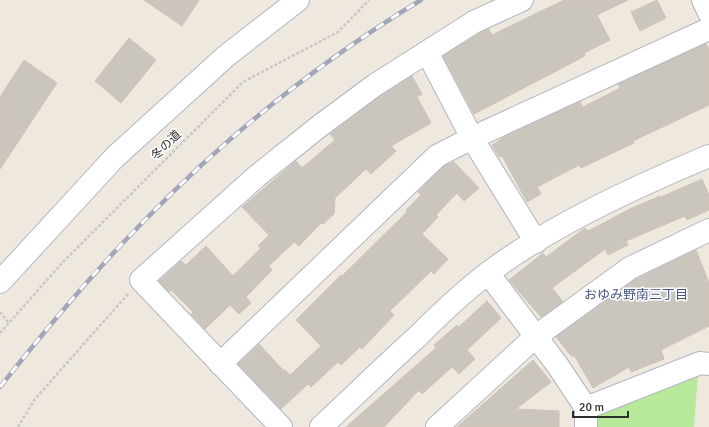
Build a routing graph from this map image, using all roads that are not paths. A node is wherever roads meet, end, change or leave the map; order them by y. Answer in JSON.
{"nodes":[{"id":1,"x":298,"y":0,"type":"edge"},
{"id":2,"x":522,"y":0,"type":"edge"},
{"id":3,"x":704,"y":0,"type":"edge"},
{"id":4,"x":709,"y":13,"type":"edge"},
{"id":5,"x":709,"y":30,"type":"edge"},
{"id":6,"x":427,"y":52,"type":"junction"},
{"id":7,"x":472,"y":138,"type":"junction"},
{"id":8,"x":709,"y":156,"type":"edge"},
{"id":9,"x":709,"y":230,"type":"edge"},
{"id":10,"x":536,"y":242,"type":"junction"},
{"id":11,"x":488,"y":273,"type":"junction"},
{"id":12,"x":0,"y":282,"type":"edge"},
{"id":13,"x":535,"y":337,"type":"junction"},
{"id":14,"x":220,"y":364,"type":"junction"},
{"id":15,"x":709,"y":364,"type":"edge"},
{"id":16,"x":586,"y":418,"type":"edge"},
{"id":17,"x":281,"y":427,"type":"edge"},
{"id":18,"x":321,"y":427,"type":"edge"},
{"id":19,"x":437,"y":427,"type":"edge"}],
"edges":[{"from":1,"to":12,"type":"street"},
{"from":2,"to":6,"type":"street"},
{"from":3,"to":4,"type":"street"},
{"from":5,"to":7,"type":"street"},
{"from":6,"to":7,"type":"street"},
{"from":6,"to":14,"type":"street"},
{"from":7,"to":10,"type":"street"},
{"from":7,"to":14,"type":"street"},
{"from":8,"to":10,"type":"street"},
{"from":9,"to":13,"type":"street"},
{"from":10,"to":11,"type":"street"},
{"from":11,"to":13,"type":"street"},
{"from":11,"to":18,"type":"street"},
{"from":13,"to":16,"type":"street"},
{"from":13,"to":19,"type":"street"},
{"from":14,"to":17,"type":"street"},
{"from":15,"to":16,"type":"street"}]}
